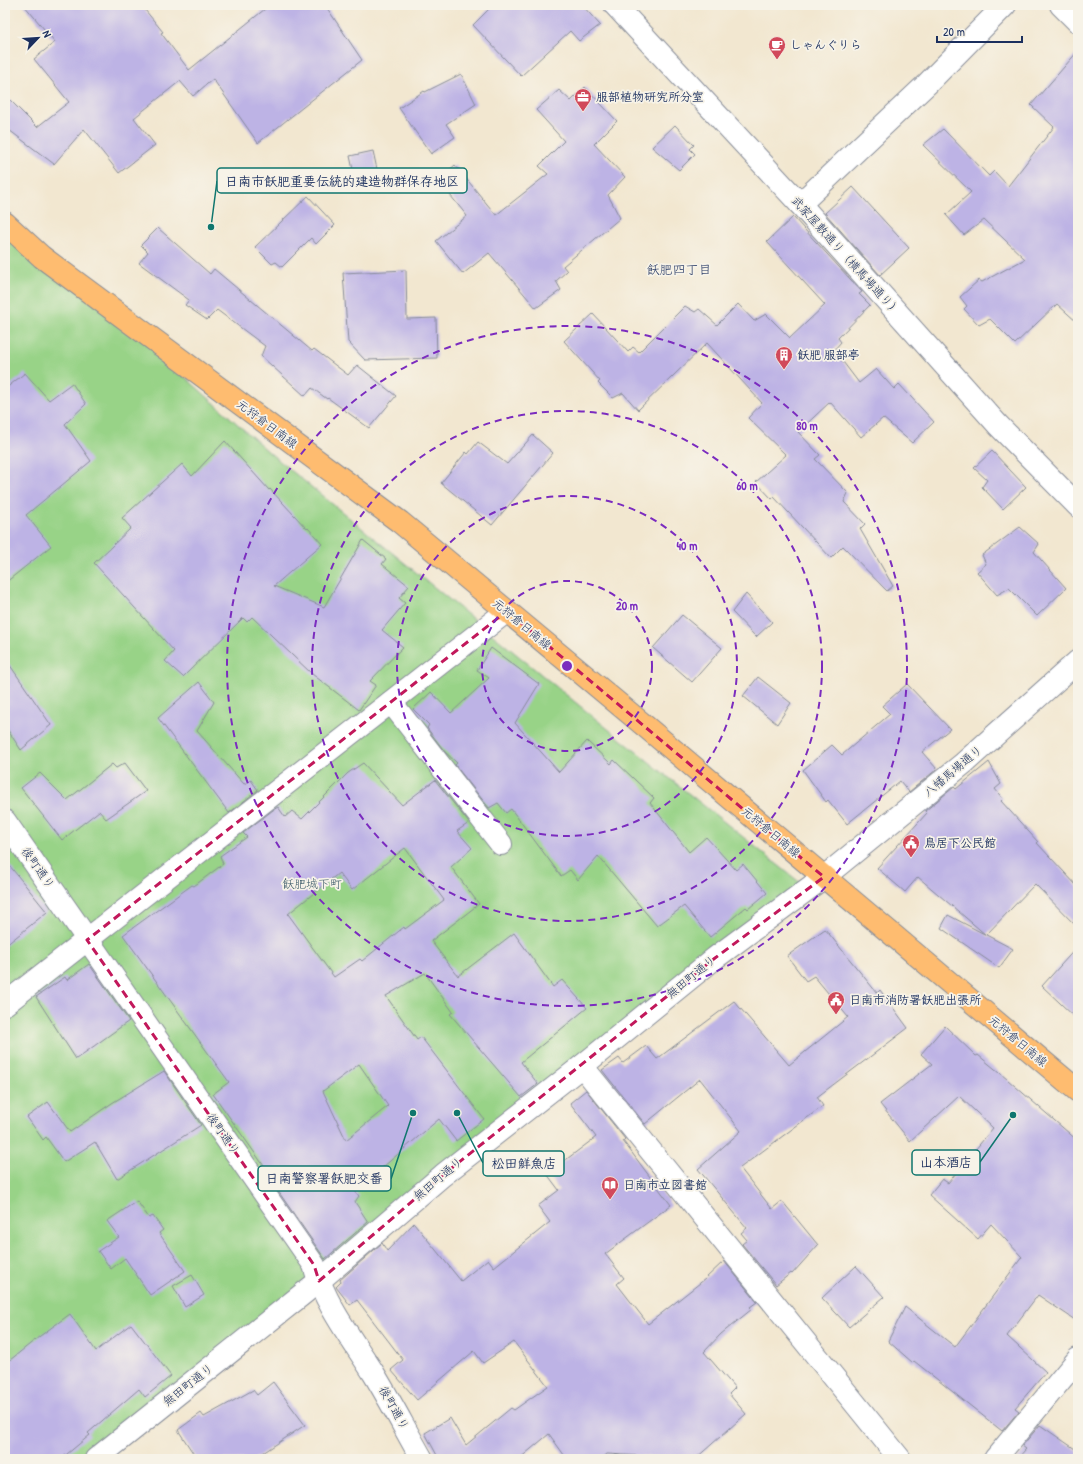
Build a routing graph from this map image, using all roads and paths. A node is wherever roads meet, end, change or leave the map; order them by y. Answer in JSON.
{"nodes":[{"id":1,"x":615,"y":5,"type":"edge"},
{"id":2,"x":1005,"y":5,"type":"edge"},
{"id":3,"x":1061,"y":5,"type":"edge"},
{"id":4,"x":1078,"y":22,"type":"edge"},
{"id":5,"x":800,"y":204,"type":"junction"},
{"id":6,"x":5,"y":223,"type":"edge"},
{"id":7,"x":1078,"y":506,"type":"edge"},
{"id":8,"x":507,"y":611,"type":"junction"},
{"id":9,"x":1078,"y":661,"type":"edge"},
{"id":10,"x":391,"y":702,"type":"junction"},
{"id":11,"x":5,"y":821,"type":"edge"},
{"id":12,"x":501,"y":844,"type":"dead end"},
{"id":13,"x":824,"y":877,"type":"junction"},
{"id":14,"x":87,"y":940,"type":"junction"},
{"id":15,"x":5,"y":1004,"type":"edge"},
{"id":16,"x":582,"y":1066,"type":"junction"},
{"id":17,"x":1078,"y":1092,"type":"edge"},
{"id":18,"x":319,"y":1281,"type":"junction"},
{"id":19,"x":1078,"y":1359,"type":"edge"},
{"id":20,"x":96,"y":1459,"type":"edge"},
{"id":21,"x":422,"y":1459,"type":"edge"},
{"id":22,"x":900,"y":1459,"type":"edge"},
{"id":23,"x":995,"y":1459,"type":"edge"}],
"edges":[{"from":1,"to":5,"type":"street","name":"武家屋敷通り（横馬場通り）"},
{"from":2,"to":5,"type":"street"},
{"from":3,"to":4,"type":"street"},
{"from":5,"to":7,"type":"street","name":"武家屋敷通り（横馬場通り）"},
{"from":6,"to":8,"type":"main road","name":"元狩倉日南線"},
{"from":8,"to":10,"type":"street"},
{"from":8,"to":13,"type":"main road","name":"元狩倉日南線"},
{"from":9,"to":13,"type":"street","name":"八幡馬場通り"},
{"from":10,"to":12,"type":"street"},
{"from":10,"to":14,"type":"street"},
{"from":11,"to":14,"type":"street","name":"後町通り"},
{"from":13,"to":16,"type":"street","name":"無田町通り"},
{"from":13,"to":17,"type":"main road","name":"元狩倉日南線"},
{"from":14,"to":15,"type":"street"},
{"from":14,"to":18,"type":"street","name":"後町通り"},
{"from":16,"to":18,"type":"street","name":"無田町通り"},
{"from":16,"to":22,"type":"street"},
{"from":18,"to":20,"type":"street","name":"無田町通り"},
{"from":18,"to":21,"type":"street","name":"後町通り"},
{"from":19,"to":23,"type":"street"}]}
